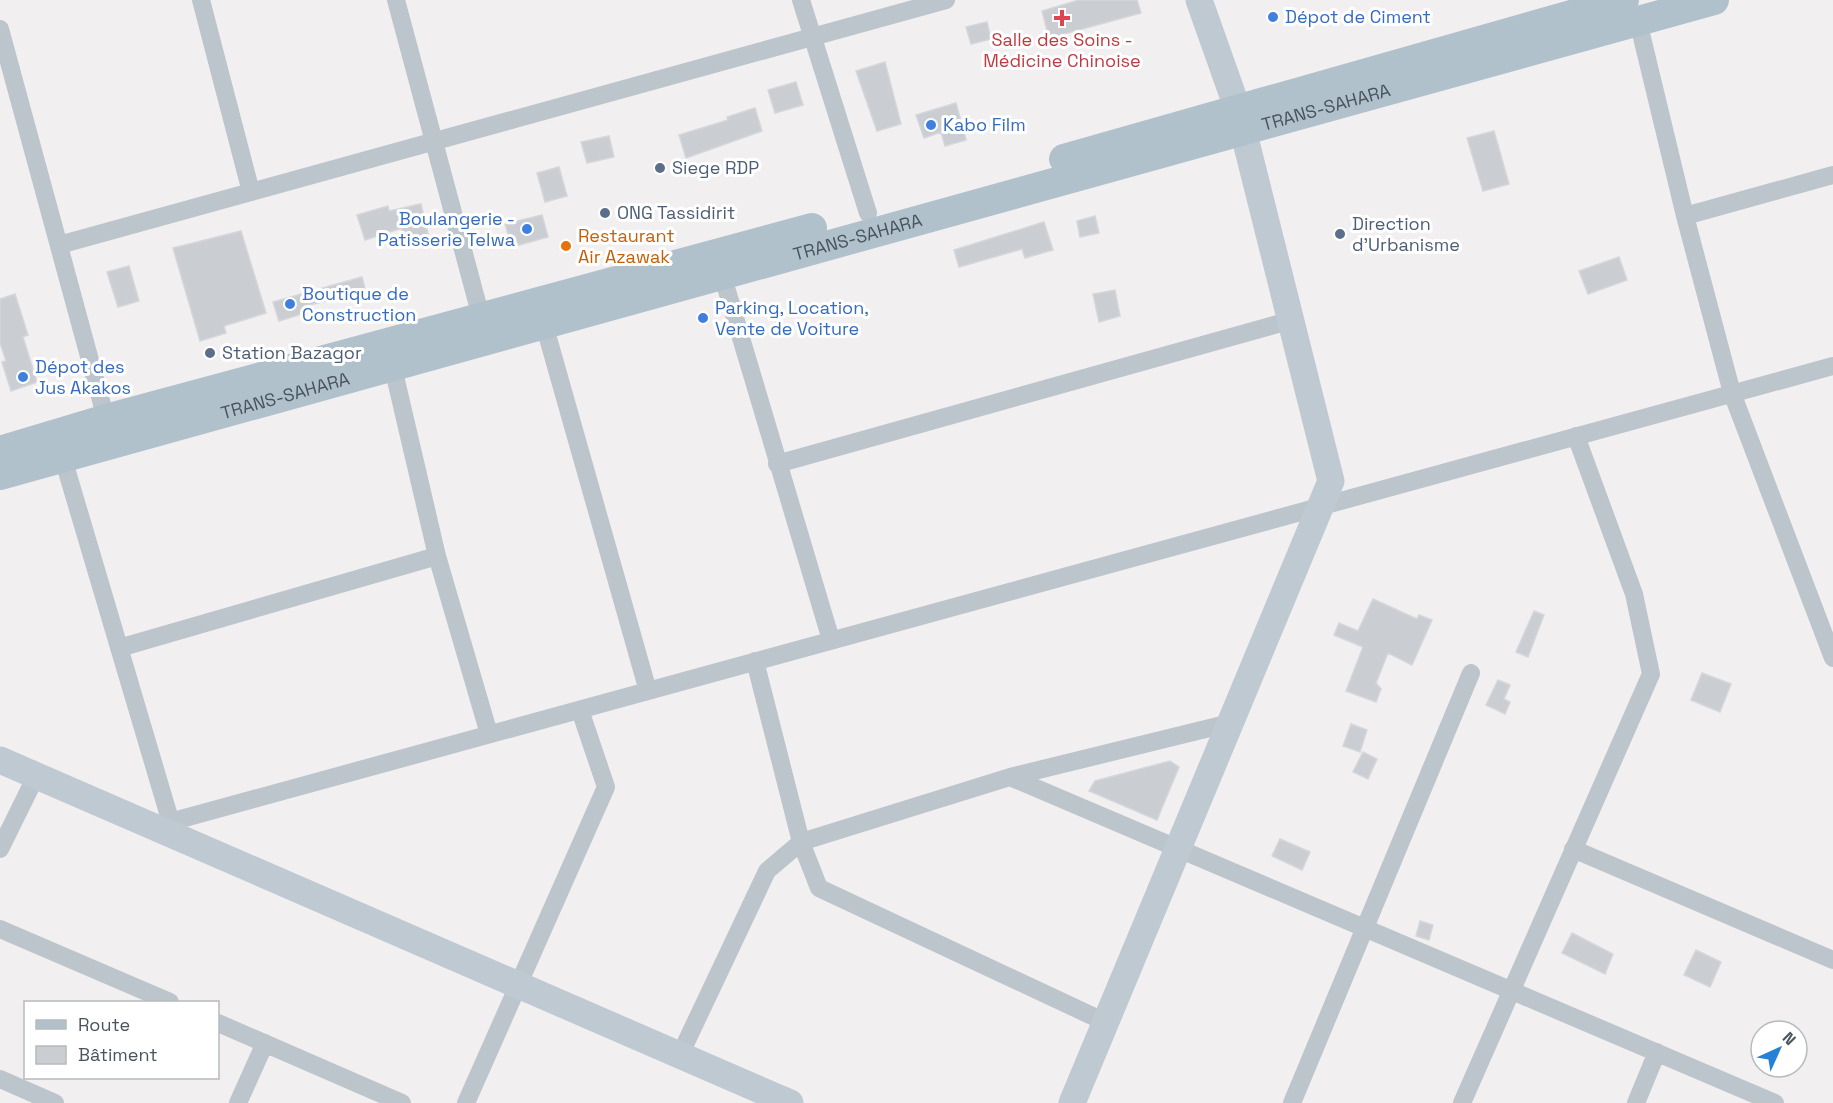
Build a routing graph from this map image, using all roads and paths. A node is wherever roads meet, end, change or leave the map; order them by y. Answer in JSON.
{"nodes":[{"id":1,"x":201,"y":0,"type":"edge"},
{"id":2,"x":396,"y":0,"type":"edge"},
{"id":3,"x":801,"y":0,"type":"edge"},
{"id":4,"x":946,"y":0,"type":"edge"},
{"id":5,"x":1199,"y":0,"type":"edge"},
{"id":6,"x":1714,"y":0,"type":"edge"},
{"id":7,"x":1631,"y":10,"type":"edge"},
{"id":8,"x":0,"y":29,"type":"edge"},
{"id":9,"x":813,"y":37,"type":"junction"},
{"id":10,"x":1240,"y":121,"type":"junction"},
{"id":11,"x":435,"y":142,"type":"junction"},
{"id":12,"x":1833,"y":175,"type":"edge"},
{"id":13,"x":251,"y":192,"type":"junction"},
{"id":14,"x":868,"y":213,"type":"junction"},
{"id":15,"x":1685,"y":216,"type":"junction"},
{"id":16,"x":59,"y":245,"type":"junction"},
{"id":17,"x":722,"y":274,"type":"junction"},
{"id":18,"x":481,"y":317,"type":"junction"},
{"id":19,"x":1292,"y":320,"type":"junction"},
{"id":20,"x":544,"y":324,"type":"junction"},
{"id":21,"x":390,"y":354,"type":"junction"},
{"id":22,"x":1833,"y":366,"type":"edge"},
{"id":23,"x":1732,"y":393,"type":"junction"},
{"id":24,"x":106,"y":419,"type":"junction"},
{"id":25,"x":1576,"y":436,"type":"junction"},
{"id":26,"x":59,"y":447,"type":"junction"},
{"id":27,"x":0,"y":451,"type":"edge"},
{"id":28,"x":777,"y":464,"type":"junction"},
{"id":29,"x":0,"y":475,"type":"edge"},
{"id":30,"x":1320,"y":506,"type":"junction"},
{"id":31,"x":437,"y":556,"type":"junction"},
{"id":32,"x":831,"y":640,"type":"junction"},
{"id":33,"x":119,"y":648,"type":"junction"},
{"id":34,"x":1833,"y":658,"type":"edge"},
{"id":35,"x":755,"y":661,"type":"junction"},
{"id":36,"x":1471,"y":673,"type":"dead end"},
{"id":37,"x":648,"y":691,"type":"junction"},
{"id":38,"x":580,"y":710,"type":"junction"},
{"id":39,"x":1230,"y":723,"type":"junction"},
{"id":40,"x":489,"y":734,"type":"junction"},
{"id":41,"x":0,"y":760,"type":"edge"},
{"id":42,"x":37,"y":774,"type":"junction"},
{"id":43,"x":1010,"y":777,"type":"junction"},
{"id":44,"x":172,"y":828,"type":"junction"},
{"id":45,"x":801,"y":842,"type":"junction"},
{"id":46,"x":1178,"y":848,"type":"junction"},
{"id":47,"x":0,"y":849,"type":"edge"},
{"id":48,"x":1573,"y":849,"type":"junction"},
{"id":49,"x":1363,"y":927,"type":"junction"},
{"id":50,"x":0,"y":929,"type":"edge"},
{"id":51,"x":1833,"y":960,"type":"edge"},
{"id":52,"x":519,"y":984,"type":"junction"},
{"id":53,"x":1510,"y":990,"type":"junction"},
{"id":54,"x":168,"y":1001,"type":"edge"},
{"id":55,"x":1106,"y":1022,"type":"junction"},
{"id":56,"x":219,"y":1023,"type":"edge"},
{"id":57,"x":264,"y":1043,"type":"junction"},
{"id":58,"x":1657,"y":1053,"type":"junction"},
{"id":59,"x":680,"y":1055,"type":"junction"},
{"id":60,"x":0,"y":1079,"type":"edge"},
{"id":61,"x":55,"y":1103,"type":"edge"},
{"id":62,"x":238,"y":1103,"type":"edge"},
{"id":63,"x":402,"y":1103,"type":"edge"},
{"id":64,"x":466,"y":1103,"type":"edge"},
{"id":65,"x":790,"y":1103,"type":"edge"},
{"id":66,"x":1072,"y":1103,"type":"edge"},
{"id":67,"x":1292,"y":1103,"type":"edge"},
{"id":68,"x":1462,"y":1103,"type":"edge"},
{"id":69,"x":1636,"y":1103,"type":"edge"},
{"id":70,"x":1774,"y":1103,"type":"edge"}],
"edges":[{"from":1,"to":13,"type":"street"},
{"from":2,"to":11,"type":"street"},
{"from":3,"to":9,"type":"street"},
{"from":4,"to":9,"type":"street"},
{"from":5,"to":10,"type":"street"},
{"from":6,"to":7,"type":"main road","name":"TRANS-SAHARA"},
{"from":7,"to":10,"type":"main road","name":"TRANS-SAHARA"},
{"from":7,"to":15,"type":"street"},
{"from":8,"to":16,"type":"street"},
{"from":9,"to":11,"type":"street"},
{"from":9,"to":14,"type":"street"},
{"from":10,"to":14,"type":"main road","name":"TRANS-SAHARA"},
{"from":10,"to":17,"type":"main road","name":"TRANS-SAHARA"},
{"from":10,"to":19,"type":"street"},
{"from":11,"to":13,"type":"street"},
{"from":11,"to":18,"type":"street"},
{"from":12,"to":15,"type":"street"},
{"from":13,"to":16,"type":"street"},
{"from":14,"to":18,"type":"main road","name":"TRANS-SAHARA"},
{"from":15,"to":23,"type":"street"},
{"from":16,"to":24,"type":"street"},
{"from":17,"to":20,"type":"main road","name":"TRANS-SAHARA"},
{"from":17,"to":28,"type":"street"},
{"from":18,"to":21,"type":"main road","name":"TRANS-SAHARA"},
{"from":19,"to":28,"type":"street"},
{"from":19,"to":30,"type":"street"},
{"from":20,"to":21,"type":"main road","name":"TRANS-SAHARA"},
{"from":20,"to":37,"type":"street"},
{"from":21,"to":24,"type":"main road","name":"TRANS-SAHARA"},
{"from":21,"to":26,"type":"main road","name":"TRANS-SAHARA"},
{"from":21,"to":31,"type":"street"},
{"from":22,"to":23,"type":"street"},
{"from":23,"to":25,"type":"street"},
{"from":23,"to":34,"type":"street"},
{"from":24,"to":26,"type":"main road","name":"TRANS-SAHARA"},
{"from":25,"to":30,"type":"street"},
{"from":25,"to":48,"type":"street"},
{"from":26,"to":27,"type":"main road","name":"TRANS-SAHARA"},
{"from":26,"to":29,"type":"main road","name":"TRANS-SAHARA"},
{"from":26,"to":33,"type":"street"},
{"from":28,"to":32,"type":"street"},
{"from":30,"to":32,"type":"street"},
{"from":30,"to":39,"type":"street"},
{"from":31,"to":33,"type":"street"},
{"from":31,"to":40,"type":"street"},
{"from":32,"to":35,"type":"street"},
{"from":33,"to":44,"type":"street"},
{"from":35,"to":37,"type":"street"},
{"from":35,"to":45,"type":"street"},
{"from":36,"to":49,"type":"street"},
{"from":37,"to":38,"type":"street"},
{"from":38,"to":40,"type":"street"},
{"from":38,"to":52,"type":"street"},
{"from":39,"to":43,"type":"street"},
{"from":39,"to":46,"type":"street"},
{"from":40,"to":44,"type":"street"},
{"from":41,"to":42,"type":"street"},
{"from":42,"to":44,"type":"street"},
{"from":42,"to":47,"type":"street"},
{"from":43,"to":45,"type":"street"},
{"from":43,"to":46,"type":"street"},
{"from":44,"to":52,"type":"street"},
{"from":45,"to":55,"type":"street"},
{"from":45,"to":59,"type":"street"},
{"from":46,"to":49,"type":"street"},
{"from":46,"to":55,"type":"street"},
{"from":48,"to":51,"type":"street"},
{"from":48,"to":53,"type":"street"},
{"from":49,"to":53,"type":"street"},
{"from":49,"to":67,"type":"street"},
{"from":50,"to":54,"type":"street"},
{"from":52,"to":59,"type":"street"},
{"from":52,"to":64,"type":"street"},
{"from":53,"to":58,"type":"street"},
{"from":53,"to":68,"type":"street"},
{"from":55,"to":66,"type":"street"},
{"from":56,"to":57,"type":"street"},
{"from":57,"to":62,"type":"street"},
{"from":57,"to":63,"type":"street"},
{"from":58,"to":69,"type":"street"},
{"from":58,"to":70,"type":"street"},
{"from":59,"to":65,"type":"street"},
{"from":60,"to":61,"type":"street"}]}
